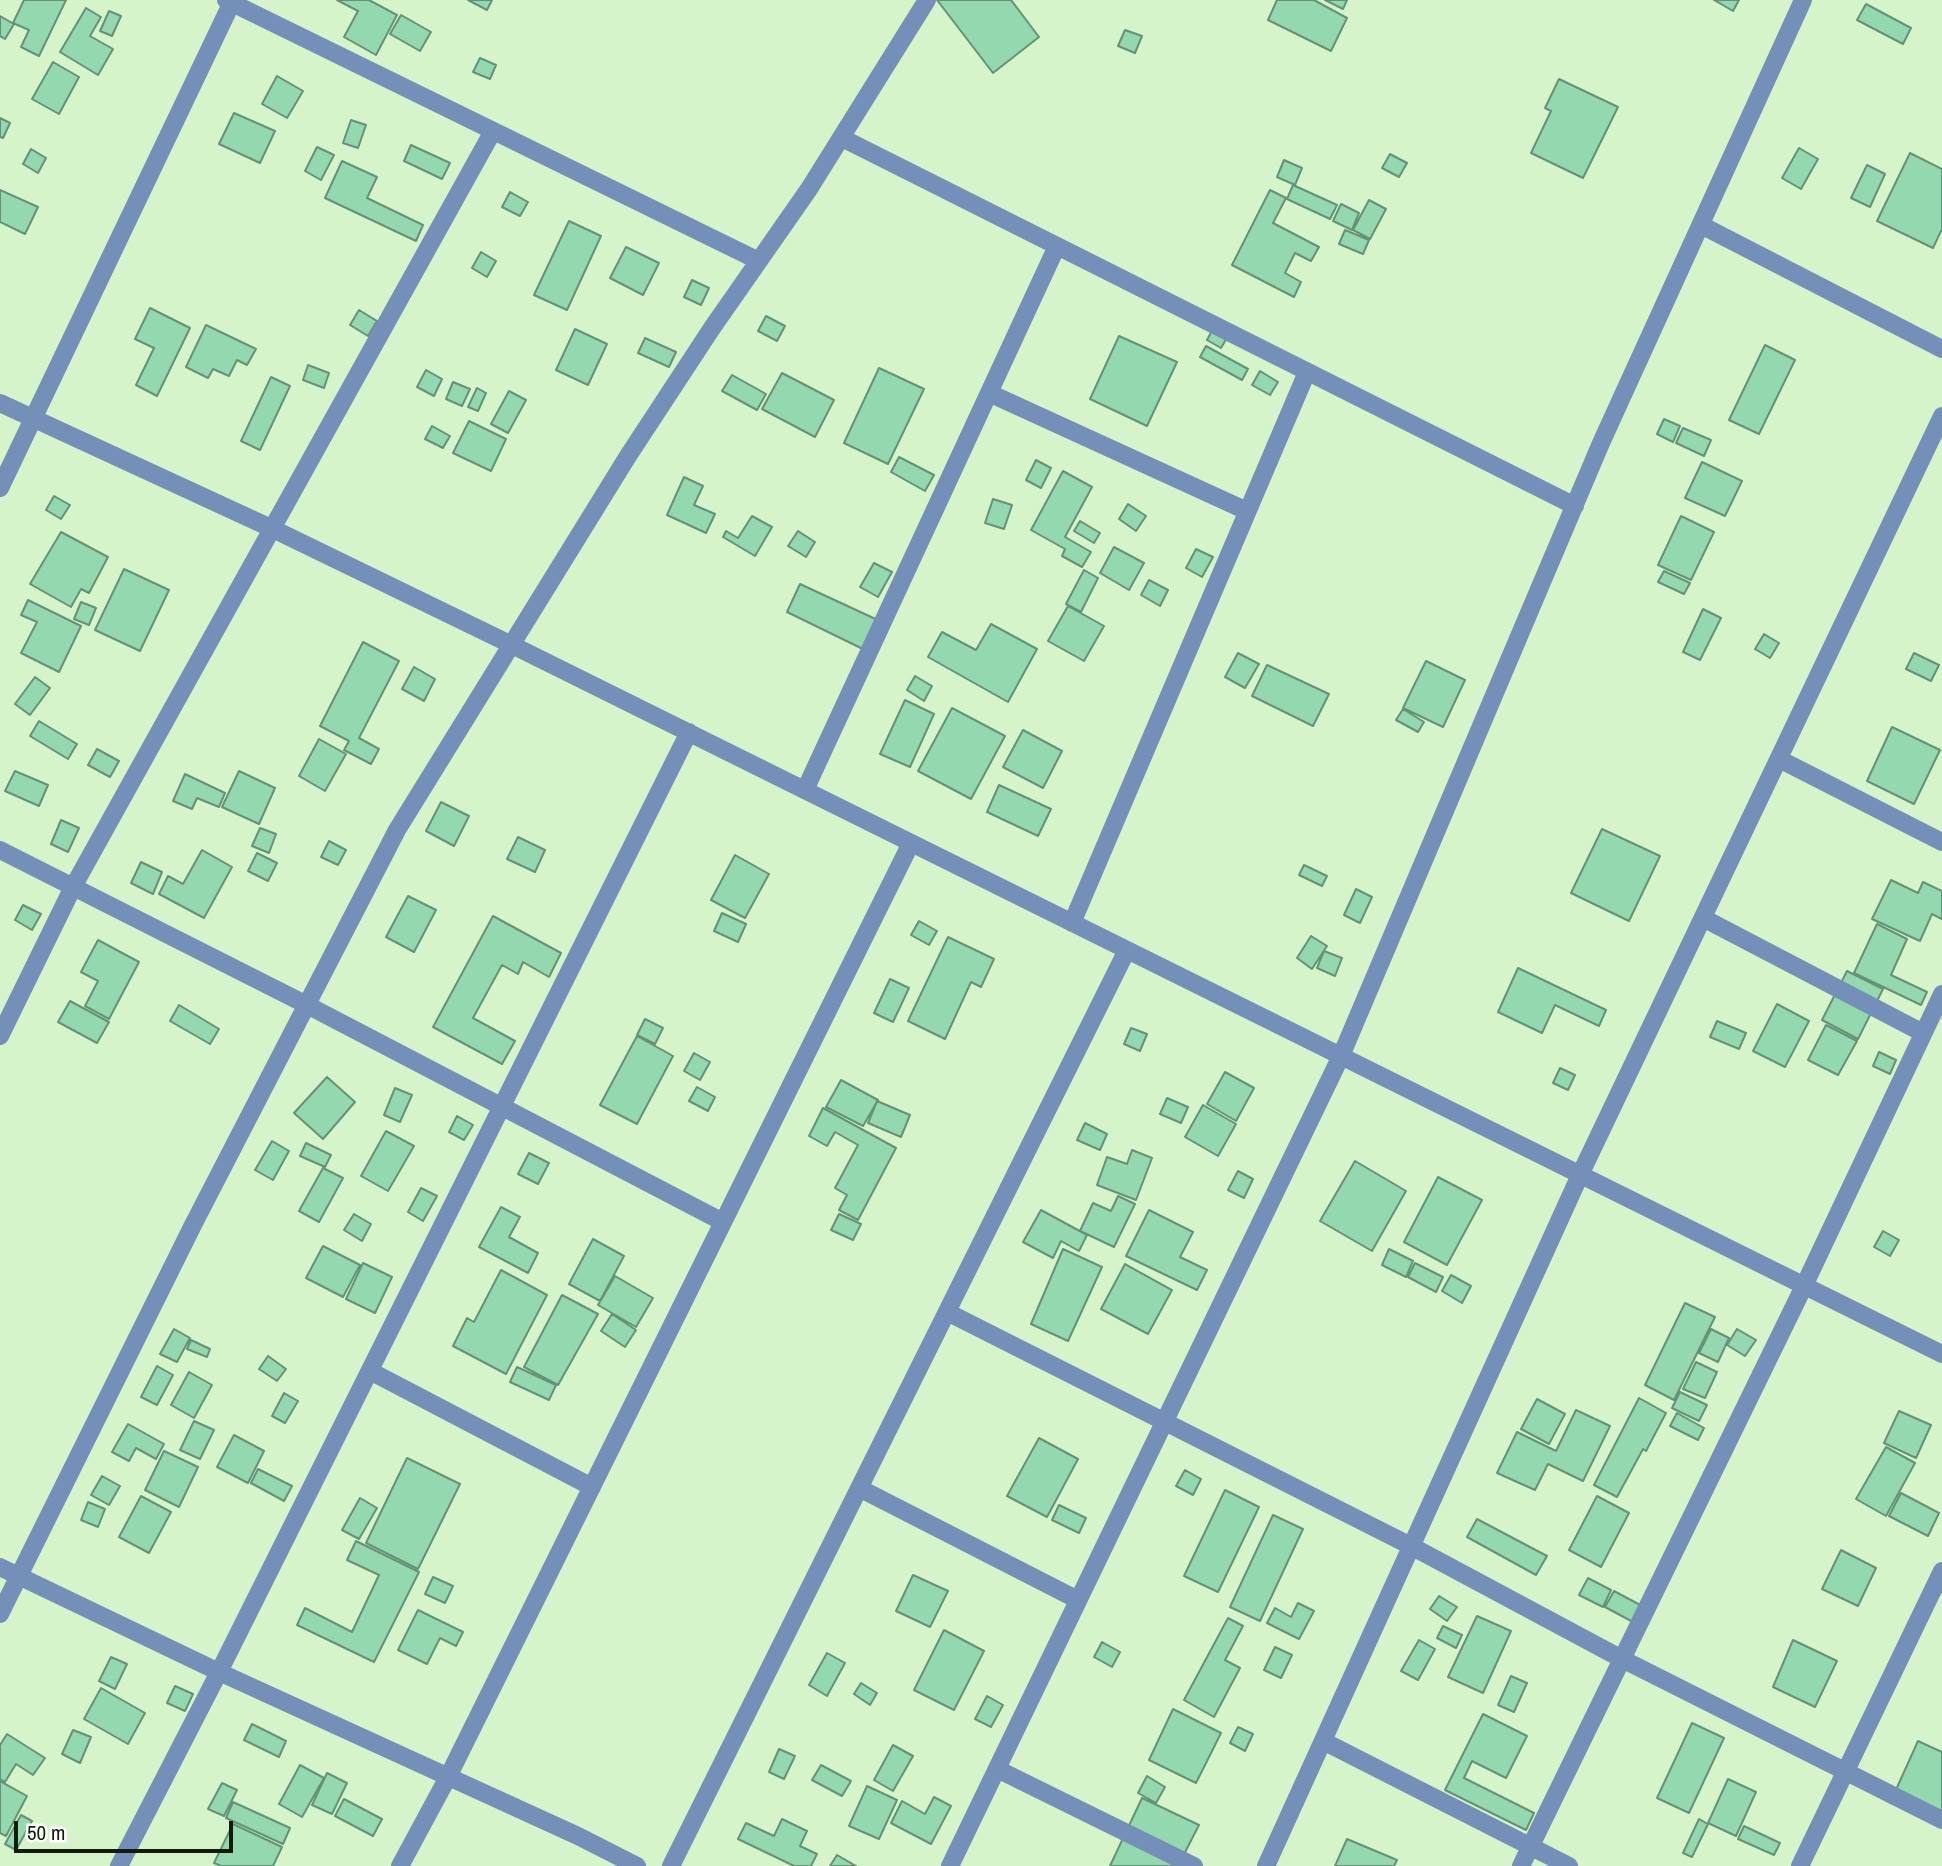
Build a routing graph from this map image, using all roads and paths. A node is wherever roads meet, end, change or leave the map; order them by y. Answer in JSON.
{"nodes":[{"id":1,"x":927,"y":0,"type":"edge"},
{"id":2,"x":1803,"y":0,"type":"edge"},
{"id":3,"x":230,"y":1,"type":"edge"},
{"id":4,"x":493,"y":131,"type":"junction"},
{"id":5,"x":842,"y":138,"type":"junction"},
{"id":6,"x":1700,"y":225,"type":"junction"},
{"id":7,"x":1057,"y":246,"type":"junction"},
{"id":8,"x":760,"y":261,"type":"junction"},
{"id":9,"x":1942,"y":349,"type":"edge"},
{"id":10,"x":1307,"y":372,"type":"junction"},
{"id":11,"x":989,"y":393,"type":"junction"},
{"id":12,"x":0,"y":403,"type":"edge"},
{"id":13,"x":1942,"y":416,"type":"edge"},
{"id":14,"x":34,"y":419,"type":"junction"},
{"id":15,"x":0,"y":488,"type":"edge"},
{"id":16,"x":1575,"y":506,"type":"junction"},
{"id":17,"x":1247,"y":511,"type":"junction"},
{"id":18,"x":273,"y":528,"type":"junction"},
{"id":19,"x":512,"y":645,"type":"junction"},
{"id":20,"x":689,"y":732,"type":"junction"},
{"id":21,"x":1779,"y":759,"type":"junction"},
{"id":22,"x":805,"y":790,"type":"junction"},
{"id":23,"x":1942,"y":842,"type":"edge"},
{"id":24,"x":911,"y":843,"type":"junction"},
{"id":25,"x":0,"y":850,"type":"edge"},
{"id":26,"x":73,"y":887,"type":"junction"},
{"id":27,"x":1703,"y":918,"type":"junction"},
{"id":28,"x":1072,"y":923,"type":"junction"},
{"id":29,"x":1127,"y":950,"type":"junction"},
{"id":30,"x":1942,"y":994,"type":"edge"},
{"id":31,"x":307,"y":1004,"type":"junction"},
{"id":32,"x":1923,"y":1033,"type":"junction"},
{"id":33,"x":0,"y":1036,"type":"edge"},
{"id":34,"x":1341,"y":1056,"type":"junction"},
{"id":35,"x":502,"y":1106,"type":"junction"},
{"id":36,"x":1580,"y":1175,"type":"junction"},
{"id":37,"x":723,"y":1222,"type":"junction"},
{"id":38,"x":1804,"y":1286,"type":"junction"},
{"id":39,"x":947,"y":1311,"type":"junction"},
{"id":40,"x":1942,"y":1354,"type":"edge"},
{"id":41,"x":370,"y":1371,"type":"junction"},
{"id":42,"x":1164,"y":1422,"type":"junction"},
{"id":43,"x":592,"y":1487,"type":"junction"},
{"id":44,"x":859,"y":1488,"type":"junction"},
{"id":45,"x":1411,"y":1546,"type":"junction"},
{"id":46,"x":0,"y":1567,"type":"edge"},
{"id":47,"x":1942,"y":1571,"type":"edge"},
{"id":48,"x":18,"y":1577,"type":"junction"},
{"id":49,"x":1078,"y":1600,"type":"junction"},
{"id":50,"x":0,"y":1614,"type":"edge"},
{"id":51,"x":1622,"y":1659,"type":"junction"},
{"id":52,"x":219,"y":1672,"type":"junction"},
{"id":53,"x":1323,"y":1741,"type":"junction"},
{"id":54,"x":997,"y":1769,"type":"junction"},
{"id":55,"x":1845,"y":1772,"type":"junction"},
{"id":56,"x":448,"y":1777,"type":"junction"},
{"id":57,"x":1942,"y":1820,"type":"edge"},
{"id":58,"x":1531,"y":1847,"type":"junction"},
{"id":59,"x":119,"y":1866,"type":"edge"},
{"id":60,"x":400,"y":1866,"type":"edge"},
{"id":61,"x":637,"y":1866,"type":"edge"},
{"id":62,"x":671,"y":1866,"type":"edge"},
{"id":63,"x":950,"y":1866,"type":"edge"},
{"id":64,"x":1194,"y":1866,"type":"edge"},
{"id":65,"x":1266,"y":1866,"type":"edge"},
{"id":66,"x":1521,"y":1866,"type":"edge"},
{"id":67,"x":1569,"y":1866,"type":"edge"},
{"id":68,"x":1800,"y":1866,"type":"edge"}],
"edges":[{"from":1,"to":5,"type":"street"},
{"from":2,"to":6,"type":"street"},
{"from":3,"to":4,"type":"street"},
{"from":3,"to":14,"type":"street"},
{"from":4,"to":8,"type":"street"},
{"from":4,"to":18,"type":"street"},
{"from":5,"to":7,"type":"street"},
{"from":5,"to":8,"type":"street"},
{"from":6,"to":9,"type":"street"},
{"from":6,"to":16,"type":"street"},
{"from":7,"to":10,"type":"street"},
{"from":7,"to":11,"type":"street"},
{"from":8,"to":19,"type":"street"},
{"from":10,"to":16,"type":"street"},
{"from":10,"to":17,"type":"street"},
{"from":11,"to":17,"type":"street"},
{"from":11,"to":22,"type":"street"},
{"from":12,"to":14,"type":"street"},
{"from":13,"to":21,"type":"street"},
{"from":14,"to":15,"type":"street"},
{"from":14,"to":18,"type":"street"},
{"from":16,"to":34,"type":"street"},
{"from":17,"to":28,"type":"street"},
{"from":18,"to":19,"type":"street"},
{"from":18,"to":26,"type":"street"},
{"from":19,"to":20,"type":"street"},
{"from":19,"to":31,"type":"street"},
{"from":20,"to":22,"type":"street"},
{"from":20,"to":35,"type":"street"},
{"from":21,"to":23,"type":"street"},
{"from":21,"to":27,"type":"street"},
{"from":22,"to":24,"type":"street"},
{"from":24,"to":28,"type":"street"},
{"from":24,"to":37,"type":"street"},
{"from":25,"to":26,"type":"street"},
{"from":26,"to":31,"type":"street"},
{"from":26,"to":33,"type":"street"},
{"from":27,"to":32,"type":"street"},
{"from":27,"to":36,"type":"street"},
{"from":28,"to":29,"type":"street"},
{"from":29,"to":34,"type":"street"},
{"from":29,"to":39,"type":"street"},
{"from":30,"to":32,"type":"street"},
{"from":31,"to":35,"type":"street"},
{"from":31,"to":48,"type":"street"},
{"from":32,"to":38,"type":"street"},
{"from":34,"to":36,"type":"street"},
{"from":34,"to":42,"type":"street"},
{"from":35,"to":37,"type":"street"},
{"from":35,"to":41,"type":"street"},
{"from":36,"to":38,"type":"street"},
{"from":36,"to":45,"type":"street"},
{"from":37,"to":43,"type":"street"},
{"from":38,"to":40,"type":"street"},
{"from":38,"to":51,"type":"street"},
{"from":39,"to":42,"type":"street"},
{"from":39,"to":44,"type":"street"},
{"from":41,"to":43,"type":"street"},
{"from":41,"to":52,"type":"street"},
{"from":42,"to":45,"type":"street"},
{"from":42,"to":49,"type":"street"},
{"from":43,"to":56,"type":"street"},
{"from":44,"to":49,"type":"street"},
{"from":44,"to":62,"type":"street"},
{"from":45,"to":51,"type":"street"},
{"from":45,"to":53,"type":"street"},
{"from":46,"to":48,"type":"street"},
{"from":47,"to":55,"type":"street"},
{"from":48,"to":50,"type":"street"},
{"from":48,"to":52,"type":"street"},
{"from":49,"to":54,"type":"street"},
{"from":51,"to":55,"type":"street"},
{"from":51,"to":58,"type":"street"},
{"from":52,"to":56,"type":"street"},
{"from":52,"to":59,"type":"street"},
{"from":53,"to":58,"type":"street"},
{"from":53,"to":65,"type":"street"},
{"from":54,"to":63,"type":"street"},
{"from":54,"to":64,"type":"street"},
{"from":55,"to":57,"type":"street"},
{"from":55,"to":68,"type":"street"},
{"from":56,"to":60,"type":"street"},
{"from":56,"to":61,"type":"street"},
{"from":58,"to":66,"type":"street"},
{"from":58,"to":67,"type":"street"}]}
